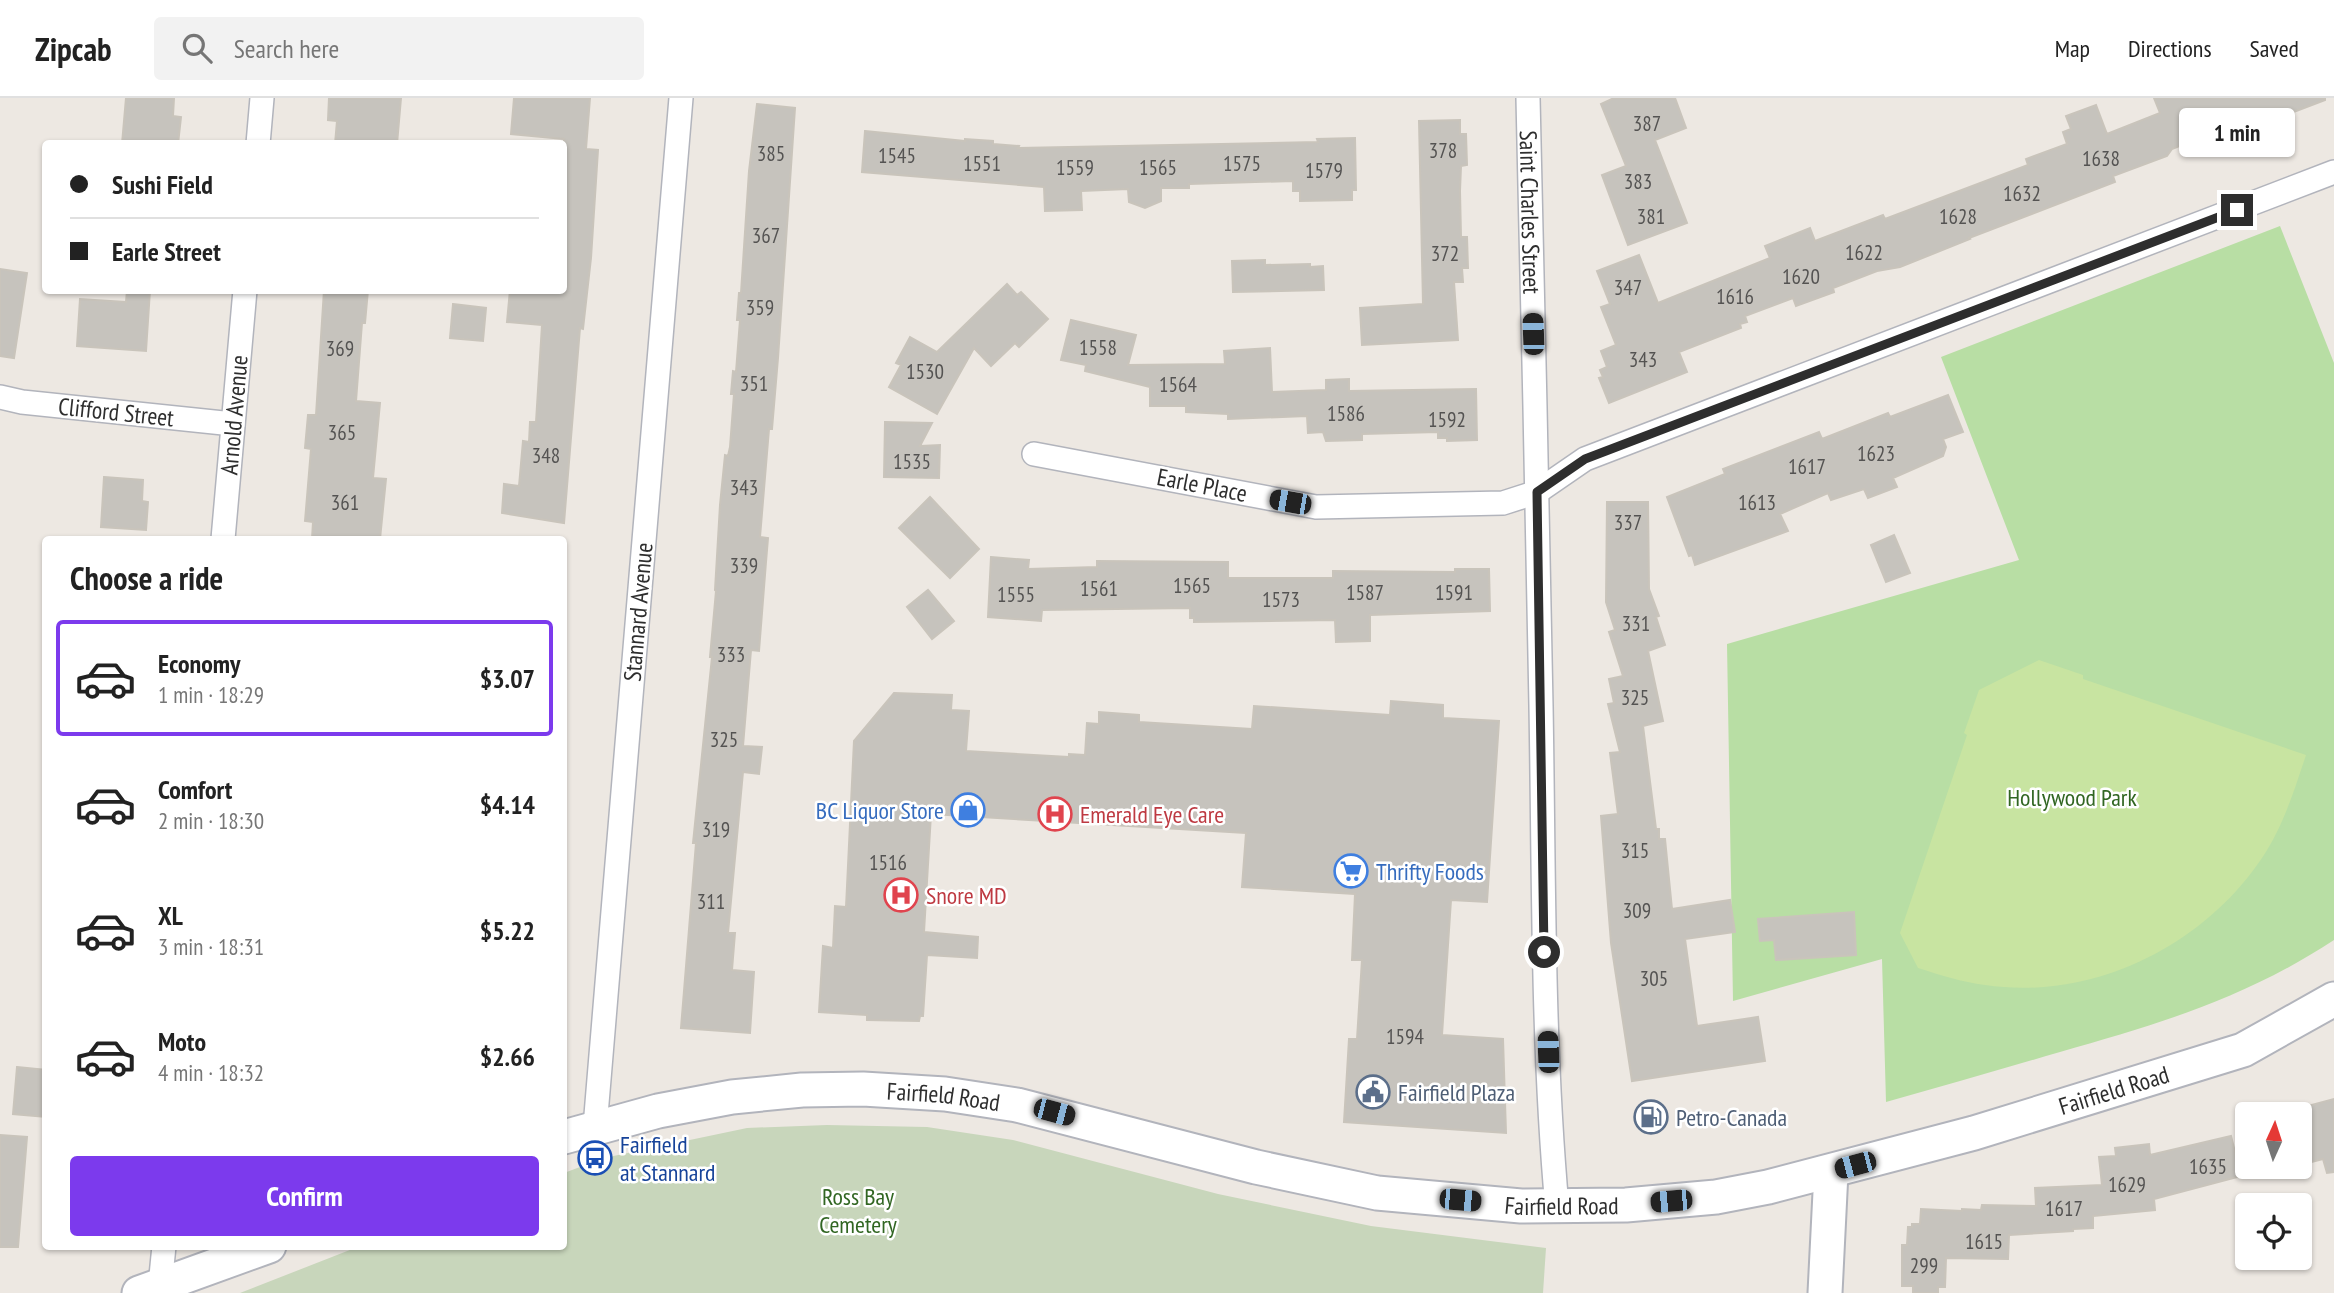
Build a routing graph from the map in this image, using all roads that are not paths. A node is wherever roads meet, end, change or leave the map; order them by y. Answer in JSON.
{"nodes":[{"id":1,"x":262,"y":98,"type":"edge"},
{"id":2,"x":681,"y":98,"type":"edge"},
{"id":3,"x":1528,"y":98,"type":"edge"},
{"id":4,"x":258,"y":140,"type":"edge"},
{"id":5,"x":2334,"y":172,"type":"edge"},
{"id":6,"x":245,"y":294,"type":"edge"},
{"id":7,"x":0,"y":397,"type":"edge"},
{"id":8,"x":233,"y":424,"type":"junction"},
{"id":9,"x":1034,"y":454,"type":"dead end"},
{"id":10,"x":1537,"y":492,"type":"junction"},
{"id":11,"x":223,"y":536,"type":"edge"},
{"id":12,"x":2334,"y":999,"type":"edge"},
{"id":13,"x":579,"y":1132,"type":"edge"},
{"id":14,"x":1831,"y":1172,"type":"junction"},
{"id":15,"x":1557,"y":1207,"type":"junction"},
{"id":16,"x":163,"y":1250,"type":"edge"},
{"id":17,"x":258,"y":1250,"type":"edge"},
{"id":18,"x":149,"y":1290,"type":"edge"},
{"id":19,"x":1825,"y":1293,"type":"edge"}],
"edges":[{"from":1,"to":4,"type":"street"},
{"from":2,"to":13,"type":"street","name":"Stannard Avenue"},
{"from":3,"to":10,"type":"street","name":"Saint Charles Street"},
{"from":5,"to":10,"type":"street","name":"Earle Place"},
{"from":6,"to":8,"type":"street","name":"Arnold Avenue"},
{"from":7,"to":8,"type":"street","name":"Clifford Street"},
{"from":8,"to":11,"type":"street","name":"Arnold Avenue"},
{"from":9,"to":10,"type":"street","name":"Earle Place"},
{"from":10,"to":15,"type":"street","name":"Saint Charles Street"},
{"from":12,"to":14,"type":"street","name":"Fairfield Road"},
{"from":13,"to":15,"type":"street","name":"Fairfield Road"},
{"from":14,"to":15,"type":"street","name":"Fairfield Road"},
{"from":14,"to":19,"type":"street"},
{"from":16,"to":18,"type":"street"},
{"from":17,"to":18,"type":"street"}]}
